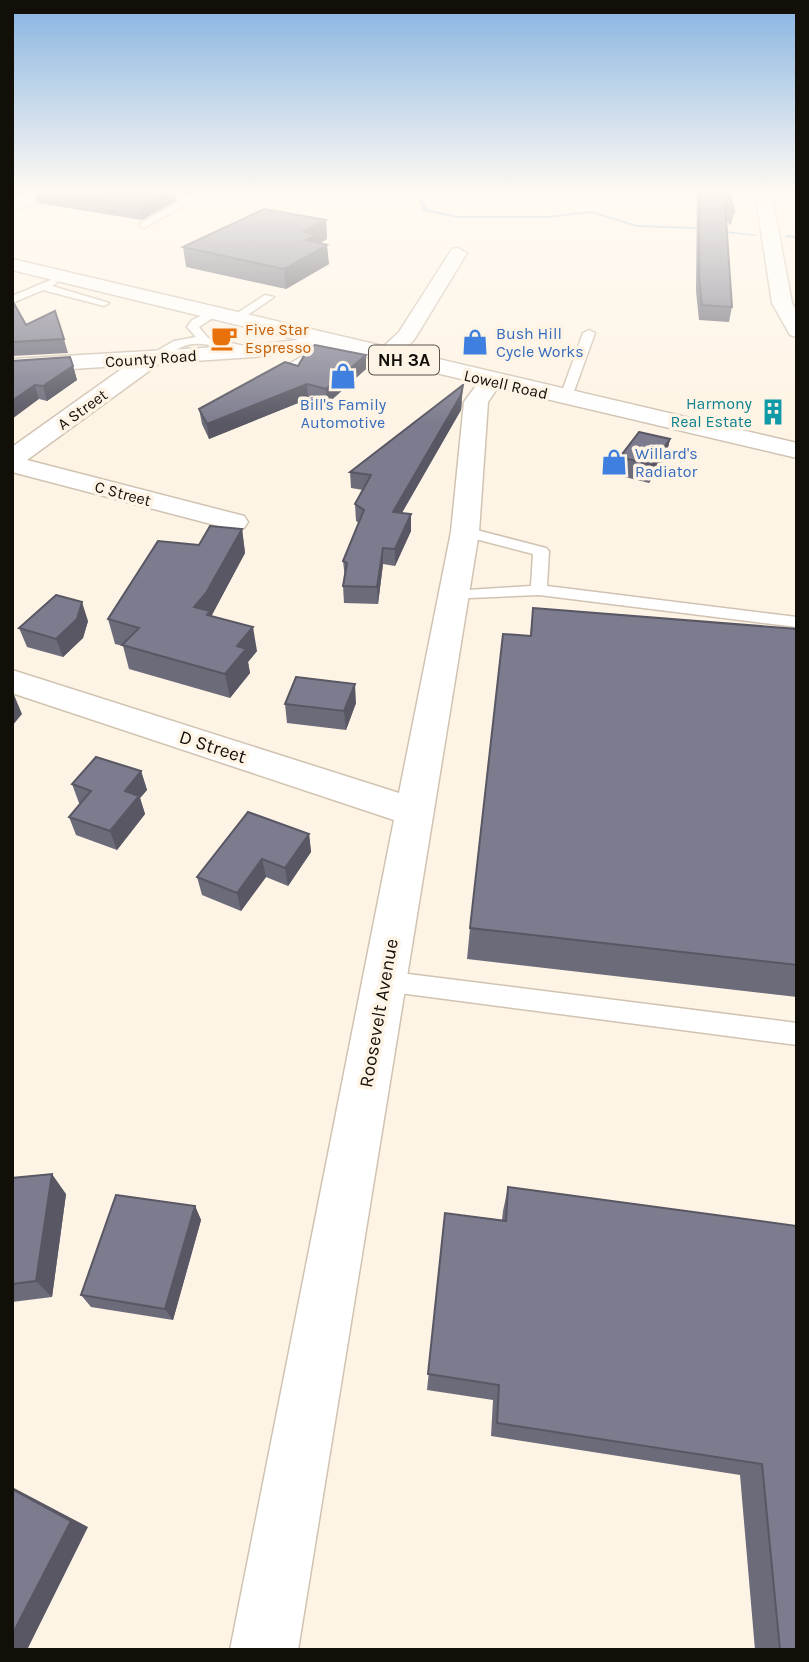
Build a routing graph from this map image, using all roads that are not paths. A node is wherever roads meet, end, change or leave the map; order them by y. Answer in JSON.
{"nodes":[{"id":1,"x":30,"y":269,"type":"edge"},
{"id":2,"x":448,"y":269,"type":"edge"},
{"id":3,"x":776,"y":269,"type":"edge"},
{"id":4,"x":64,"y":277,"type":"junction"},
{"id":5,"x":42,"y":287,"type":"junction"},
{"id":6,"x":126,"y":292,"type":"junction"},
{"id":7,"x":21,"y":296,"type":"edge"},
{"id":8,"x":269,"y":297,"type":"dead end"},
{"id":9,"x":49,"y":301,"type":"dead end"},
{"id":10,"x":104,"y":303,"type":"junction"},
{"id":11,"x":85,"y":309,"type":"dead end"},
{"id":12,"x":224,"y":317,"type":"junction"},
{"id":13,"x":797,"y":331,"type":"edge"},
{"id":14,"x":589,"y":333,"type":"dead end"},
{"id":15,"x":203,"y":338,"type":"junction"},
{"id":16,"x":332,"y":342,"type":"junction"},
{"id":17,"x":280,"y":349,"type":"junction"},
{"id":18,"x":254,"y":351,"type":"junction"},
{"id":19,"x":385,"y":355,"type":"junction"},
{"id":20,"x":152,"y":358,"type":"junction"},
{"id":21,"x":12,"y":366,"type":"edge"},
{"id":22,"x":492,"y":380,"type":"junction"},
{"id":23,"x":253,"y":388,"type":"edge"},
{"id":24,"x":566,"y":397,"type":"junction"},
{"id":25,"x":797,"y":451,"type":"edge"},
{"id":26,"x":12,"y":461,"type":"edge"},
{"id":27,"x":234,"y":522,"type":"dead end"},
{"id":28,"x":465,"y":531,"type":"junction"},
{"id":29,"x":538,"y":590,"type":"junction"},
{"id":30,"x":453,"y":596,"type":"junction"},
{"id":31,"x":797,"y":622,"type":"edge"},
{"id":32,"x":12,"y":681,"type":"edge"},
{"id":33,"x":414,"y":812,"type":"junction"},
{"id":34,"x":384,"y":981,"type":"junction"},
{"id":35,"x":797,"y":1034,"type":"edge"},
{"id":36,"x":264,"y":1650,"type":"edge"}],
"edges":[{"from":1,"to":4,"type":"street","name":"Lowell Road","number":"NH 3A"},
{"from":2,"to":19,"type":"street"},
{"from":3,"to":13,"type":"street"},
{"from":4,"to":5,"type":"lane"},
{"from":4,"to":6,"type":"street","name":"Lowell Road","number":"NH 3A"},
{"from":5,"to":7,"type":"lane"},
{"from":5,"to":10,"type":"lane"},
{"from":6,"to":10,"type":"lane"},
{"from":6,"to":12,"type":"street","name":"Lowell Road","number":"NH 3A"},
{"from":7,"to":9,"type":"lane"},
{"from":8,"to":12,"type":"lane"},
{"from":10,"to":11,"type":"lane"},
{"from":12,"to":15,"type":"lane"},
{"from":12,"to":16,"type":"street","name":"Lowell Road","number":"NH 3A"},
{"from":12,"to":17,"type":"lane"},
{"from":14,"to":24,"type":"lane"},
{"from":15,"to":18,"type":"lane"},
{"from":15,"to":20,"type":"lane"},
{"from":16,"to":17,"type":"street","name":"County Road"},
{"from":16,"to":19,"type":"street","name":"Lowell Road","number":"NH 3A"},
{"from":16,"to":23,"type":"lane"},
{"from":17,"to":18,"type":"street","name":"County Road"},
{"from":18,"to":20,"type":"street","name":"County Road"},
{"from":19,"to":22,"type":"street","name":"Lowell Road","number":"NH 3A"},
{"from":20,"to":21,"type":"street","name":"County Road"},
{"from":20,"to":26,"type":"street","name":"A Street"},
{"from":22,"to":24,"type":"street","name":"Lowell Road","number":"NH 3A"},
{"from":22,"to":28,"type":"street","name":"Roosevelt Avenue"},
{"from":24,"to":25,"type":"street","name":"Lowell Road","number":"NH 3A"},
{"from":26,"to":27,"type":"street","name":"C Street"},
{"from":28,"to":29,"type":"lane"},
{"from":28,"to":30,"type":"street","name":"Roosevelt Avenue"},
{"from":29,"to":30,"type":"lane"},
{"from":29,"to":31,"type":"lane"},
{"from":30,"to":33,"type":"street","name":"Roosevelt Avenue"},
{"from":32,"to":33,"type":"street","name":"D Street"},
{"from":33,"to":34,"type":"street","name":"Roosevelt Avenue"},
{"from":34,"to":35,"type":"lane"},
{"from":34,"to":36,"type":"street","name":"Roosevelt Avenue"}]}
